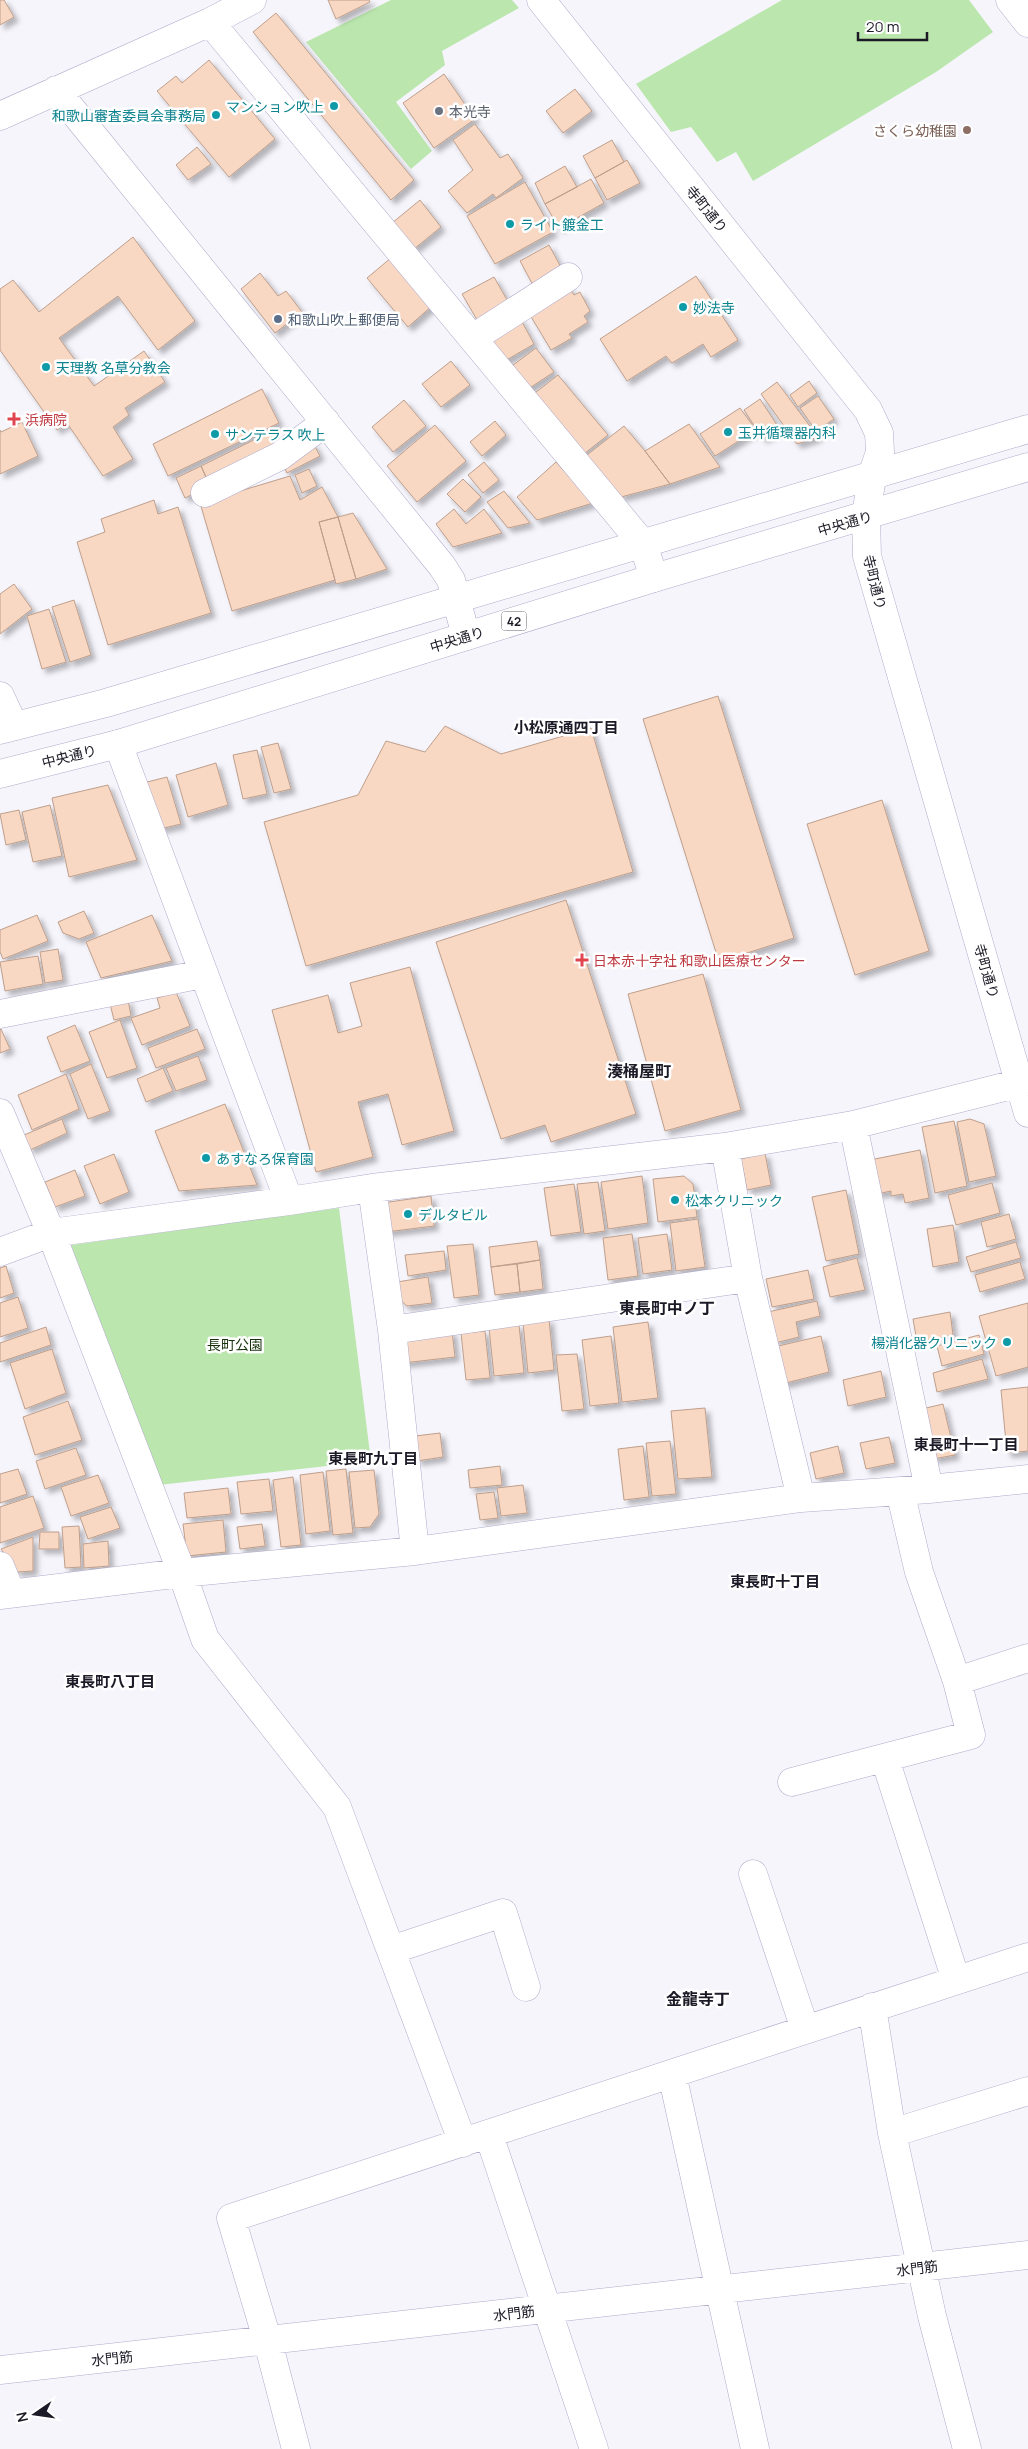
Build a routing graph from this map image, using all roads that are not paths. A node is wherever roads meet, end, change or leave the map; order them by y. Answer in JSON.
{"nodes":[{"id":1,"x":252,"y":0,"type":"edge"},
{"id":2,"x":540,"y":0,"type":"edge"},
{"id":3,"x":1010,"y":0,"type":"edge"},
{"id":4,"x":210,"y":22,"type":"junction"},
{"id":5,"x":1028,"y":23,"type":"edge"},
{"id":6,"x":56,"y":90,"type":"junction"},
{"id":7,"x":0,"y":116,"type":"edge"},
{"id":8,"x":568,"y":277,"type":"dead end"},
{"id":9,"x":473,"y":338,"type":"junction"},
{"id":10,"x":326,"y":422,"type":"junction"},
{"id":11,"x":1028,"y":429,"type":"edge"},
{"id":12,"x":1028,"y":467,"type":"edge"},
{"id":13,"x":872,"y":476,"type":"junction"},
{"id":14,"x":205,"y":493,"type":"dead end"},
{"id":15,"x":866,"y":516,"type":"junction"},
{"id":16,"x":644,"y":544,"type":"junction"},
{"id":17,"x":654,"y":578,"type":"junction"},
{"id":18,"x":456,"y":600,"type":"junction"},
{"id":19,"x":466,"y":636,"type":"junction"},
{"id":20,"x":0,"y":696,"type":"edge"},
{"id":21,"x":7,"y":728,"type":"edge"},
{"id":22,"x":118,"y":744,"type":"junction"},
{"id":23,"x":0,"y":774,"type":"edge"},
{"id":24,"x":203,"y":974,"type":"junction"},
{"id":25,"x":0,"y":1014,"type":"edge"},
{"id":26,"x":1024,"y":1082,"type":"edge"},
{"id":27,"x":0,"y":1113,"type":"edge"},
{"id":28,"x":1028,"y":1113,"type":"edge"},
{"id":29,"x":853,"y":1125,"type":"junction"},
{"id":30,"x":725,"y":1146,"type":"junction"},
{"id":31,"x":372,"y":1188,"type":"junction"},
{"id":32,"x":289,"y":1201,"type":"junction"},
{"id":33,"x":51,"y":1232,"type":"junction"},
{"id":34,"x":0,"y":1252,"type":"edge"},
{"id":35,"x":748,"y":1278,"type":"junction"},
{"id":36,"x":392,"y":1330,"type":"junction"},
{"id":37,"x":1028,"y":1479,"type":"edge"},
{"id":38,"x":929,"y":1489,"type":"junction"},
{"id":39,"x":900,"y":1492,"type":"junction"},
{"id":40,"x":801,"y":1498,"type":"junction"},
{"id":41,"x":415,"y":1551,"type":"junction"},
{"id":42,"x":0,"y":1566,"type":"edge"},
{"id":43,"x":182,"y":1573,"type":"junction"},
{"id":44,"x":6,"y":1594,"type":"edge"},
{"id":45,"x":1028,"y":1658,"type":"edge"},
{"id":46,"x":957,"y":1681,"type":"junction"},
{"id":47,"x":885,"y":1759,"type":"junction"},
{"id":48,"x":792,"y":1782,"type":"dead end"},
{"id":49,"x":753,"y":1874,"type":"dead end"},
{"id":50,"x":391,"y":1950,"type":"junction"},
{"id":51,"x":1028,"y":1957,"type":"edge"},
{"id":52,"x":956,"y":1980,"type":"junction"},
{"id":53,"x":526,"y":1986,"type":"dead end"},
{"id":54,"x":872,"y":2007,"type":"junction"},
{"id":55,"x":806,"y":2029,"type":"junction"},
{"id":56,"x":672,"y":2074,"type":"junction"},
{"id":57,"x":1028,"y":2091,"type":"edge"},
{"id":58,"x":892,"y":2133,"type":"junction"},
{"id":59,"x":489,"y":2135,"type":"junction"},
{"id":60,"x":463,"y":2143,"type":"junction"},
{"id":61,"x":1028,"y":2256,"type":"edge"},
{"id":62,"x":922,"y":2268,"type":"junction"},
{"id":63,"x":719,"y":2291,"type":"junction"},
{"id":64,"x":549,"y":2309,"type":"junction"},
{"id":65,"x":268,"y":2342,"type":"junction"},
{"id":66,"x":0,"y":2370,"type":"edge"},
{"id":67,"x":296,"y":2449,"type":"edge"},
{"id":68,"x":594,"y":2449,"type":"edge"},
{"id":69,"x":755,"y":2449,"type":"edge"},
{"id":70,"x":967,"y":2449,"type":"edge"}],
"edges":[{"from":1,"to":4,"type":"main road"},
{"from":2,"to":13,"type":"main road","name":"寺町通り"},
{"from":3,"to":5,"type":"main road"},
{"from":4,"to":6,"type":"main road"},
{"from":4,"to":9,"type":"main road"},
{"from":6,"to":7,"type":"main road"},
{"from":6,"to":10,"type":"main road"},
{"from":8,"to":9,"type":"main road"},
{"from":9,"to":16,"type":"main road"},
{"from":10,"to":14,"type":"main road"},
{"from":10,"to":18,"type":"main road"},
{"from":11,"to":13,"type":"main road"},
{"from":12,"to":15,"type":"main road","name":"中央通り","number":"42"},
{"from":13,"to":15,"type":"main road","name":"寺町通り"},
{"from":13,"to":16,"type":"main road"},
{"from":15,"to":17,"type":"main road","name":"中央通り","number":"42"},
{"from":15,"to":26,"type":"main road","name":"寺町通り"},
{"from":16,"to":17,"type":"main road"},
{"from":16,"to":18,"type":"main road"},
{"from":17,"to":19,"type":"main road","name":"中央通り","number":"42"},
{"from":18,"to":19,"type":"main road"},
{"from":18,"to":21,"type":"main road"},
{"from":19,"to":22,"type":"main road","name":"中央通り","number":"42"},
{"from":20,"to":21,"type":"main road"},
{"from":22,"to":23,"type":"main road","name":"中央通り","number":"42"},
{"from":22,"to":24,"type":"main road"},
{"from":24,"to":25,"type":"main road"},
{"from":24,"to":32,"type":"main road"},
{"from":26,"to":28,"type":"main road","name":"寺町通り"},
{"from":26,"to":29,"type":"main road"},
{"from":27,"to":33,"type":"main road"},
{"from":29,"to":30,"type":"main road"},
{"from":29,"to":38,"type":"main road"},
{"from":30,"to":31,"type":"main road"},
{"from":30,"to":35,"type":"main road"},
{"from":31,"to":32,"type":"main road"},
{"from":31,"to":36,"type":"main road"},
{"from":32,"to":33,"type":"main road"},
{"from":33,"to":34,"type":"main road"},
{"from":33,"to":43,"type":"main road"},
{"from":35,"to":36,"type":"main road"},
{"from":35,"to":40,"type":"main road"},
{"from":36,"to":41,"type":"main road"},
{"from":37,"to":38,"type":"main road"},
{"from":38,"to":39,"type":"main road"},
{"from":39,"to":40,"type":"main road"},
{"from":39,"to":46,"type":"main road"},
{"from":40,"to":41,"type":"main road"},
{"from":41,"to":43,"type":"main road"},
{"from":42,"to":44,"type":"main road"},
{"from":43,"to":44,"type":"main road"},
{"from":43,"to":50,"type":"main road"},
{"from":45,"to":46,"type":"main road"},
{"from":46,"to":47,"type":"main road"},
{"from":47,"to":48,"type":"main road"},
{"from":47,"to":52,"type":"main road"},
{"from":49,"to":55,"type":"main road"},
{"from":50,"to":53,"type":"main road"},
{"from":50,"to":60,"type":"main road"},
{"from":51,"to":52,"type":"main road"},
{"from":52,"to":54,"type":"main road"},
{"from":54,"to":55,"type":"main road"},
{"from":54,"to":58,"type":"main road"},
{"from":55,"to":56,"type":"main road"},
{"from":56,"to":59,"type":"main road"},
{"from":56,"to":63,"type":"main road"},
{"from":57,"to":58,"type":"main road"},
{"from":58,"to":62,"type":"main road"},
{"from":59,"to":60,"type":"main road"},
{"from":59,"to":64,"type":"main road"},
{"from":60,"to":65,"type":"main road"},
{"from":61,"to":62,"type":"main road","name":"水門筋"},
{"from":62,"to":63,"type":"main road","name":"水門筋"},
{"from":62,"to":70,"type":"main road"},
{"from":63,"to":64,"type":"main road","name":"水門筋"},
{"from":63,"to":69,"type":"main road"},
{"from":64,"to":65,"type":"main road","name":"水門筋"},
{"from":64,"to":68,"type":"main road"},
{"from":65,"to":66,"type":"main road","name":"水門筋"},
{"from":65,"to":67,"type":"main road"}]}
